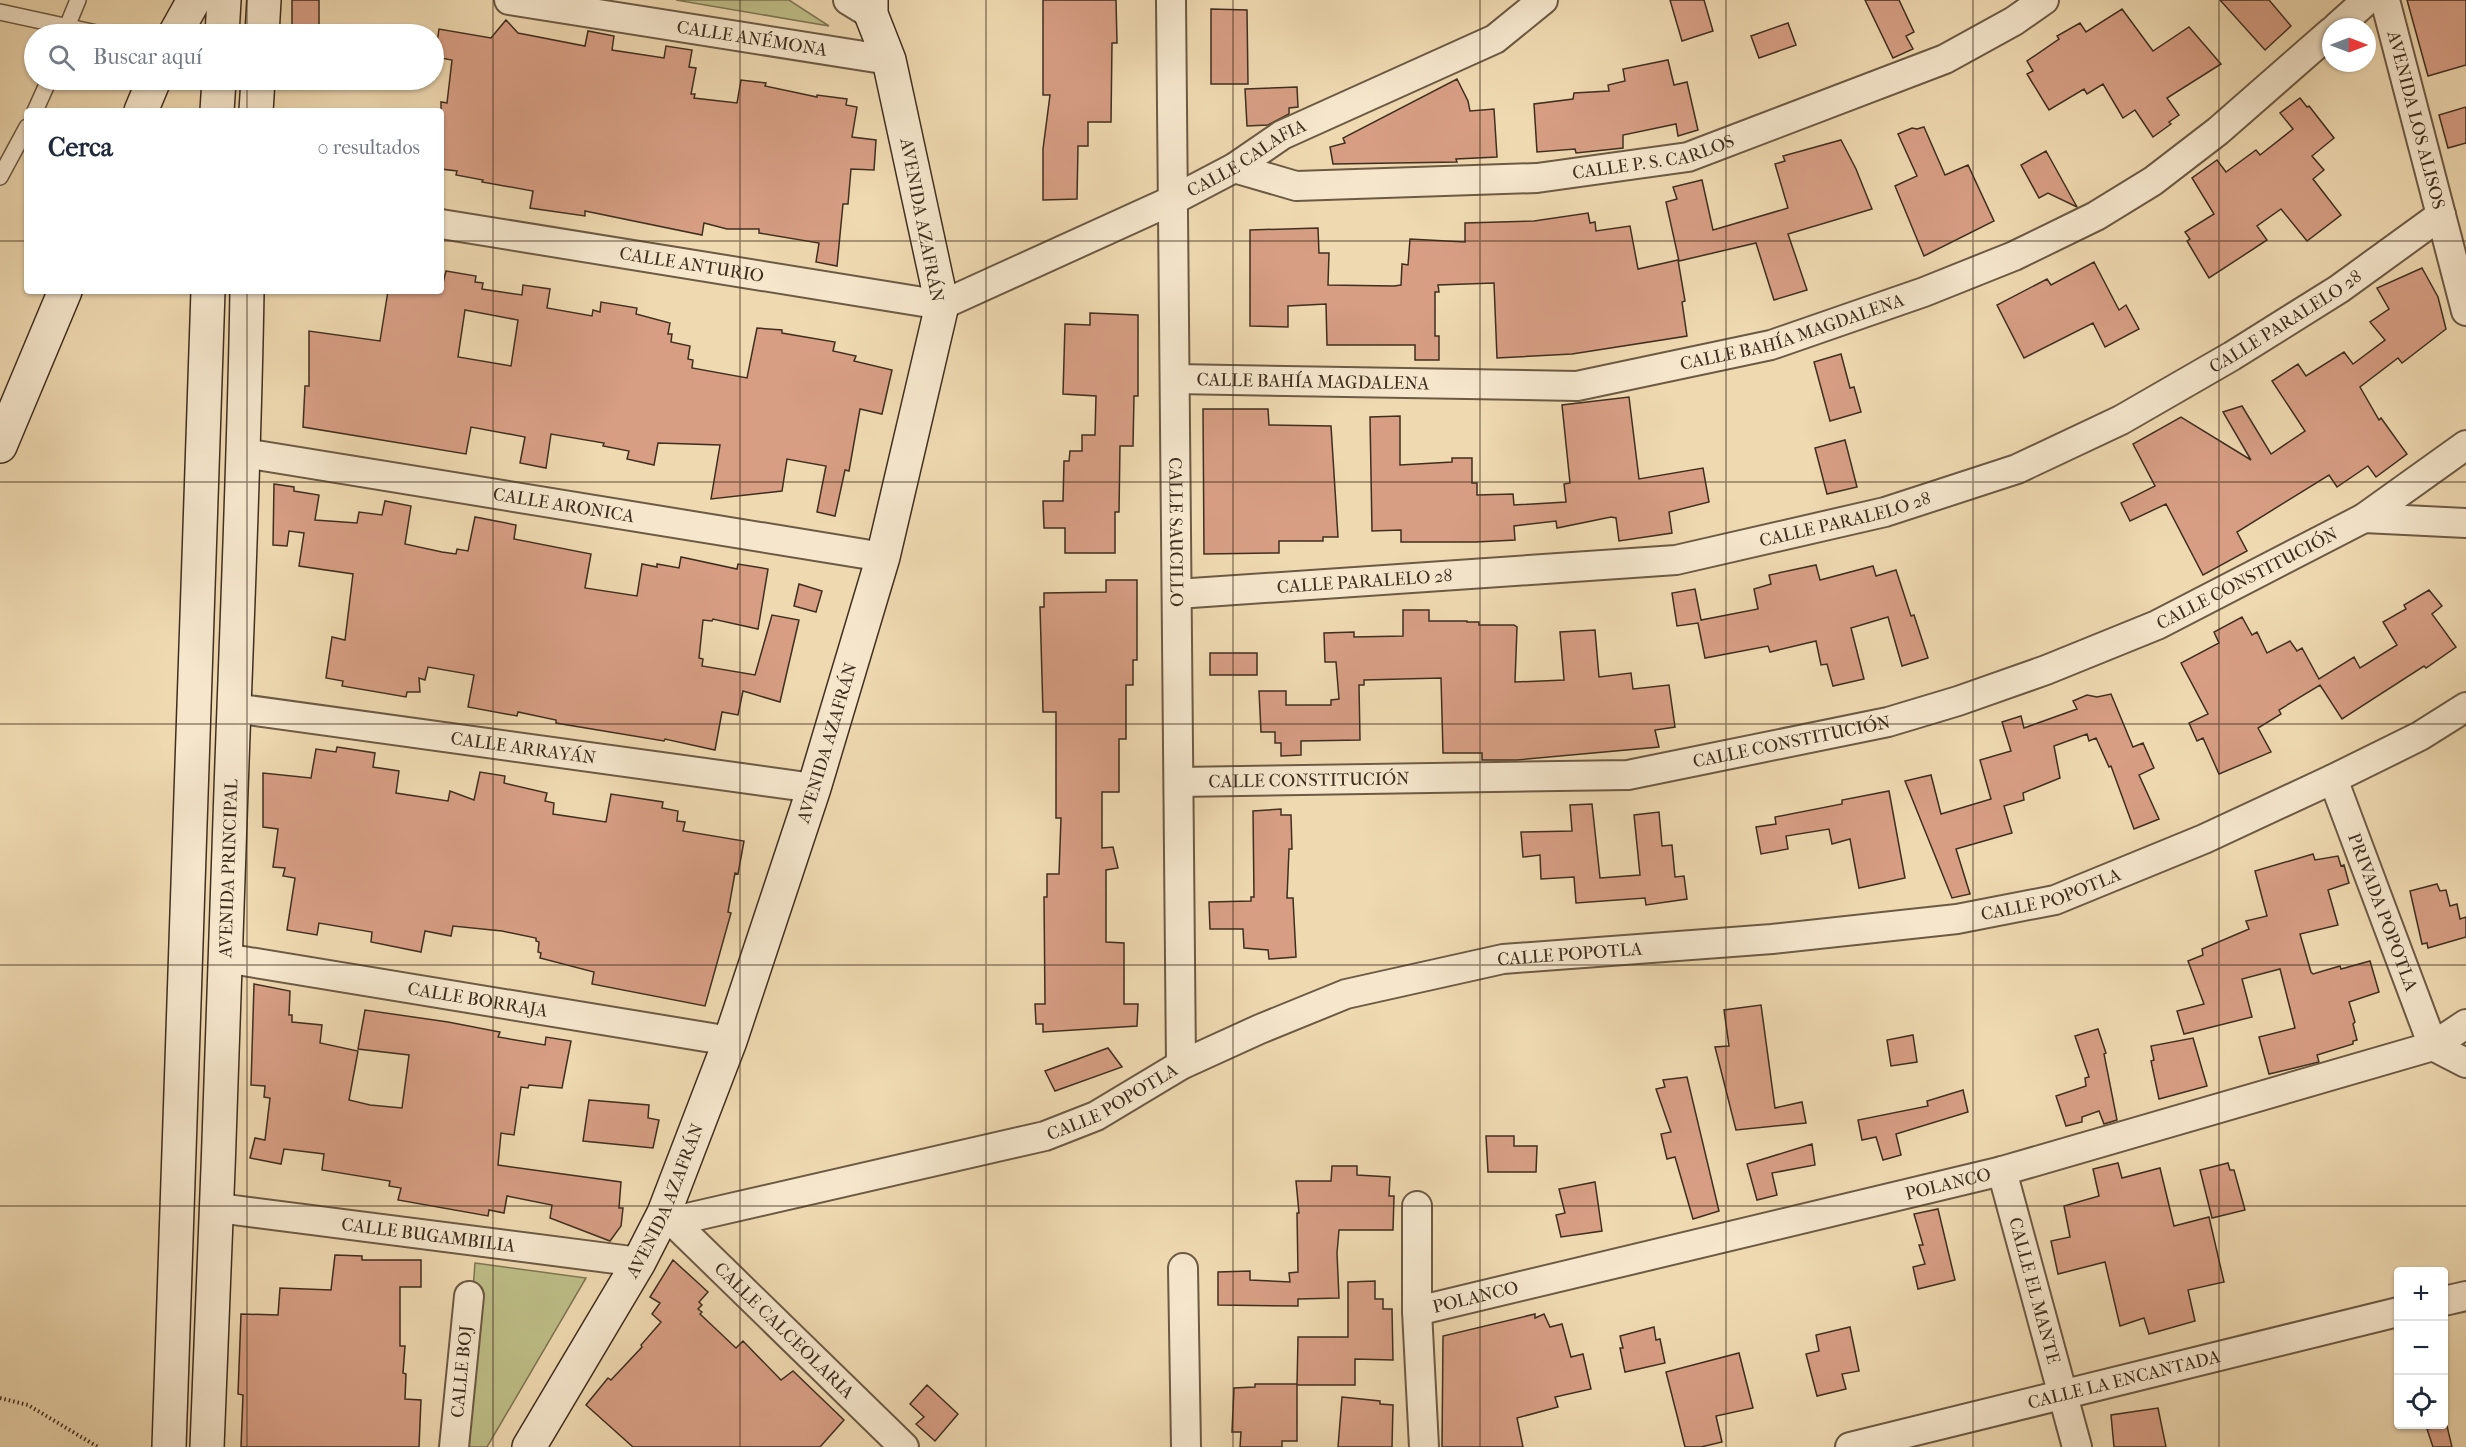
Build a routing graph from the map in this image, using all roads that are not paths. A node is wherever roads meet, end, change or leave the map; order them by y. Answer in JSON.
{"nodes":[{"id":1,"x":78,"y":0,"type":"edge"},
{"id":2,"x":194,"y":0,"type":"edge"},
{"id":3,"x":224,"y":0,"type":"edge"},
{"id":4,"x":264,"y":0,"type":"edge"},
{"id":5,"x":510,"y":0,"type":"edge"},
{"id":6,"x":1171,"y":0,"type":"edge"},
{"id":7,"x":1544,"y":0,"type":"edge"},
{"id":8,"x":2044,"y":0,"type":"edge"},
{"id":9,"x":2367,"y":0,"type":"edge"},
{"id":10,"x":2385,"y":0,"type":"edge"},
{"id":11,"x":863,"y":5,"type":"edge"},
{"id":12,"x":0,"y":12,"type":"edge"},
{"id":13,"x":2347,"y":18,"type":"edge"},
{"id":14,"x":42,"y":24,"type":"edge"},
{"id":15,"x":69,"y":24,"type":"edge"},
{"id":16,"x":181,"y":24,"type":"edge"},
{"id":17,"x":223,"y":24,"type":"edge"},
{"id":18,"x":263,"y":24,"type":"edge"},
{"id":19,"x":2322,"y":40,"type":"edge"},
{"id":20,"x":889,"y":60,"type":"junction"},
{"id":21,"x":44,"y":90,"type":"edge"},
{"id":22,"x":150,"y":90,"type":"edge"},
{"id":23,"x":218,"y":90,"type":"edge"},
{"id":24,"x":257,"y":90,"type":"edge"},
{"id":25,"x":36,"y":108,"type":"edge"},
{"id":26,"x":142,"y":108,"type":"edge"},
{"id":27,"x":217,"y":108,"type":"edge"},
{"id":28,"x":256,"y":108,"type":"edge"},
{"id":29,"x":24,"y":133,"type":"edge"},
{"id":30,"x":1234,"y":168,"type":"junction"},
{"id":31,"x":0,"y":177,"type":"edge"},
{"id":32,"x":1173,"y":200,"type":"junction"},
{"id":33,"x":2441,"y":215,"type":"junction"},
{"id":34,"x":444,"y":224,"type":"edge"},
{"id":35,"x":2459,"y":258,"type":"edge"},
{"id":36,"x":64,"y":294,"type":"edge"},
{"id":37,"x":208,"y":294,"type":"edge"},
{"id":38,"x":248,"y":294,"type":"edge"},
{"id":39,"x":942,"y":306,"type":"junction"},
{"id":40,"x":2466,"y":311,"type":"edge"},
{"id":41,"x":1174,"y":379,"type":"junction"},
{"id":42,"x":2466,"y":445,"type":"edge"},
{"id":43,"x":0,"y":446,"type":"edge"},
{"id":44,"x":244,"y":453,"type":"junction"},
{"id":45,"x":2364,"y":518,"type":"junction"},
{"id":46,"x":2466,"y":523,"type":"edge"},
{"id":47,"x":883,"y":557,"type":"junction"},
{"id":48,"x":1177,"y":594,"type":"junction"},
{"id":49,"x":2466,"y":707,"type":"edge"},
{"id":50,"x":234,"y":708,"type":"junction"},
{"id":51,"x":2333,"y":779,"type":"junction"},
{"id":52,"x":1179,"y":782,"type":"junction"},
{"id":53,"x":814,"y":788,"type":"junction"},
{"id":54,"x":225,"y":957,"type":"junction"},
{"id":55,"x":2466,"y":1024,"type":"edge"},
{"id":56,"x":730,"y":1041,"type":"junction"},
{"id":57,"x":2433,"y":1046,"type":"junction"},
{"id":58,"x":2466,"y":1063,"type":"edge"},
{"id":59,"x":1181,"y":1065,"type":"junction"},
{"id":60,"x":2002,"y":1171,"type":"junction"},
{"id":61,"x":1417,"y":1206,"type":"dead end"},
{"id":62,"x":218,"y":1208,"type":"junction"},
{"id":63,"x":669,"y":1217,"type":"junction"},
{"id":64,"x":639,"y":1262,"type":"junction"},
{"id":65,"x":1183,"y":1268,"type":"dead end"},
{"id":66,"x":469,"y":1296,"type":"dead end"},
{"id":67,"x":2466,"y":1296,"type":"edge"},
{"id":68,"x":2448,"y":1300,"type":"edge"},
{"id":69,"x":1417,"y":1311,"type":"junction"},
{"id":70,"x":2394,"y":1313,"type":"edge"},
{"id":71,"x":2062,"y":1394,"type":"junction"},
{"id":72,"x":540,"y":1442,"type":"edge"},
{"id":73,"x":169,"y":1447,"type":"edge"},
{"id":74,"x":207,"y":1447,"type":"edge"},
{"id":75,"x":454,"y":1447,"type":"edge"},
{"id":76,"x":904,"y":1447,"type":"edge"},
{"id":77,"x":1185,"y":1447,"type":"edge"},
{"id":78,"x":1424,"y":1447,"type":"edge"},
{"id":79,"x":1850,"y":1447,"type":"edge"},
{"id":80,"x":2077,"y":1447,"type":"edge"}],
"edges":[{"from":1,"to":15,"type":"lane"},
{"from":2,"to":16,"type":"street"},
{"from":3,"to":17,"type":"street"},
{"from":4,"to":18,"type":"street"},
{"from":5,"to":20,"type":"street","name":"CALLE ANÉMONA"},
{"from":6,"to":32,"type":"street","name":"CALLE SAUCILLO"},
{"from":7,"to":30,"type":"street","name":"CALLE CALAFIA"},
{"from":8,"to":30,"type":"street","name":"CALLE P. S. CARLOS"},
{"from":9,"to":13,"type":"street"},
{"from":10,"to":33,"type":"street","name":"AVENIDA LOS ALISOS"},
{"from":11,"to":20,"type":"street","name":"AVENIDA AZAFRÁN"},
{"from":12,"to":14,"type":"lane"},
{"from":19,"to":41,"type":"street","name":"CALLE BAHÍA MAGDALENA"},
{"from":20,"to":39,"type":"street","name":"AVENIDA AZAFRÁN"},
{"from":21,"to":25,"type":"lane"},
{"from":22,"to":26,"type":"street"},
{"from":23,"to":27,"type":"street"},
{"from":24,"to":28,"type":"street"},
{"from":29,"to":31,"type":"lane"},
{"from":30,"to":32,"type":"street","name":"CALLE CALAFIA"},
{"from":32,"to":39,"type":"street","name":"CALLE CALAFIA"},
{"from":32,"to":41,"type":"street","name":"CALLE SAUCILLO"},
{"from":33,"to":35,"type":"street","name":"AVENIDA LOS ALISOS"},
{"from":33,"to":48,"type":"street","name":"CALLE PARALELO 28"},
{"from":34,"to":39,"type":"street","name":"CALLE ANTURIO"},
{"from":35,"to":40,"type":"street","name":"AVENIDA LOS ALISOS"},
{"from":36,"to":43,"type":"street"},
{"from":37,"to":73,"type":"street"},
{"from":38,"to":44,"type":"street","name":"AVENIDA PRINCIPAL"},
{"from":39,"to":47,"type":"street","name":"AVENIDA AZAFRÁN"},
{"from":41,"to":48,"type":"street","name":"CALLE SAUCILLO"},
{"from":42,"to":45,"type":"street","name":"CALLE CONSTITUCIÓN"},
{"from":44,"to":47,"type":"street","name":"CALLE ARONICA"},
{"from":44,"to":50,"type":"street","name":"AVENIDA PRINCIPAL"},
{"from":45,"to":46,"type":"street"},
{"from":45,"to":52,"type":"street","name":"CALLE CONSTITUCIÓN"},
{"from":47,"to":53,"type":"street","name":"AVENIDA AZAFRÁN"},
{"from":48,"to":52,"type":"street","name":"CALLE SAUCILLO"},
{"from":49,"to":51,"type":"street","name":"CALLE POPOTLA"},
{"from":50,"to":53,"type":"street","name":"CALLE ARRAYÁN"},
{"from":50,"to":54,"type":"street","name":"AVENIDA PRINCIPAL"},
{"from":51,"to":57,"type":"street","name":"PRIVADA POPOTLA"},
{"from":51,"to":59,"type":"street","name":"CALLE POPOTLA"},
{"from":52,"to":59,"type":"street","name":"CALLE SAUCILLO"},
{"from":53,"to":56,"type":"street","name":"AVENIDA AZAFRÁN"},
{"from":54,"to":56,"type":"street","name":"CALLE BORRAJA"},
{"from":54,"to":62,"type":"street","name":"AVENIDA PRINCIPAL"},
{"from":55,"to":57,"type":"street","name":"POLANCO"},
{"from":56,"to":63,"type":"street","name":"AVENIDA AZAFRÁN"},
{"from":57,"to":58,"type":"street"},
{"from":57,"to":60,"type":"street","name":"POLANCO"},
{"from":59,"to":63,"type":"street","name":"CALLE POPOTLA"},
{"from":60,"to":69,"type":"street","name":"POLANCO"},
{"from":60,"to":71,"type":"street","name":"CALLE EL MANTE"},
{"from":61,"to":69,"type":"street"},
{"from":62,"to":64,"type":"street","name":"CALLE BUGAMBILIA"},
{"from":62,"to":74,"type":"street","name":"AVENIDA PRINCIPAL"},
{"from":63,"to":64,"type":"street","name":"AVENIDA AZAFRÁN"},
{"from":63,"to":76,"type":"street","name":"CALLE CALCEOLARIA"},
{"from":64,"to":72,"type":"street","name":"AVENIDA AZAFRÁN"},
{"from":65,"to":77,"type":"street"},
{"from":66,"to":75,"type":"street","name":"CALLE BOJ"},
{"from":67,"to":68,"type":"street"},
{"from":69,"to":78,"type":"street"},
{"from":70,"to":71,"type":"street","name":"CALLE LA ENCANTADA"},
{"from":71,"to":79,"type":"street","name":"CALLE LA ENCANTADA"},
{"from":71,"to":80,"type":"street","name":"CALLE EL MANTE"}]}
